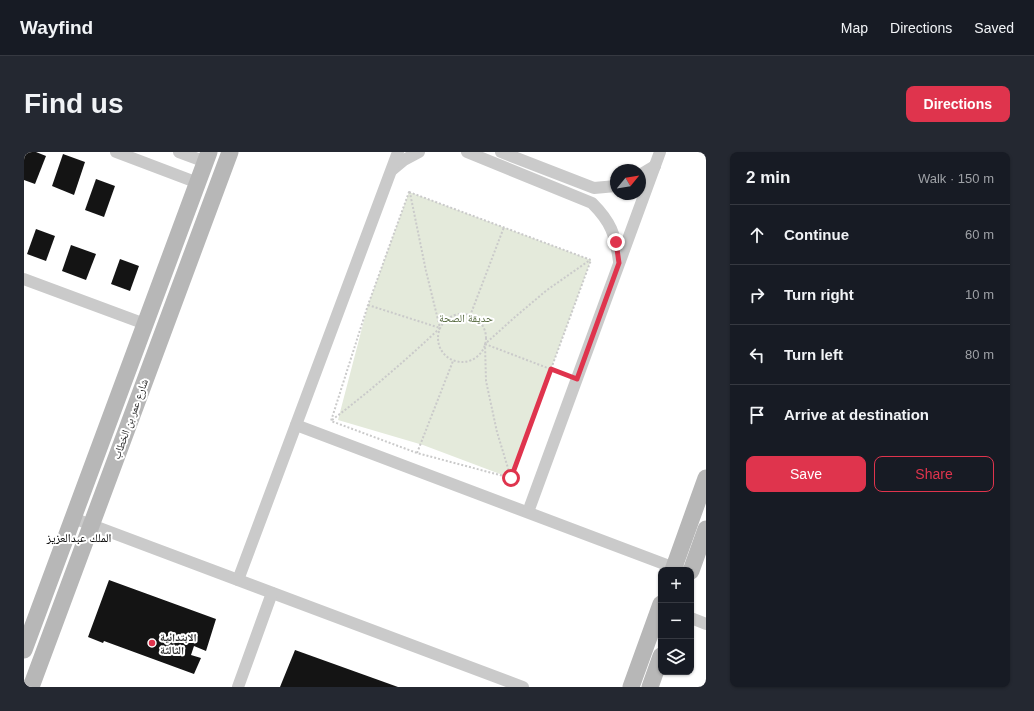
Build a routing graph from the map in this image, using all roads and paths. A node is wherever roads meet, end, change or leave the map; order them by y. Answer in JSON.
{"nodes":[{"id":1,"x":116,"y":152,"type":"edge"},
{"id":2,"x":179,"y":152,"type":"edge"},
{"id":3,"x":230,"y":152,"type":"edge"},
{"id":4,"x":398,"y":152,"type":"edge"},
{"id":5,"x":419,"y":152,"type":"edge"},
{"id":6,"x":467,"y":152,"type":"edge"},
{"id":7,"x":502,"y":152,"type":"edge"},
{"id":8,"x":660,"y":152,"type":"edge"},
{"id":9,"x":207,"y":157,"type":"edge"},
{"id":10,"x":655,"y":166,"type":"junction"},
{"id":11,"x":392,"y":170,"type":"junction"},
{"id":12,"x":646,"y":171,"type":"edge"},
{"id":13,"x":198,"y":183,"type":"junction"},
{"id":14,"x":610,"y":187,"type":"edge"},
{"id":15,"x":409,"y":192,"type":"junction"},
{"id":16,"x":504,"y":228,"type":"junction"},
{"id":17,"x":591,"y":260,"type":"junction"},
{"id":18,"x":619,"y":263,"type":"junction"},
{"id":19,"x":24,"y":279,"type":"edge"},
{"id":20,"x":368,"y":304,"type":"junction"},
{"id":21,"x":470,"y":316,"type":"junction"},
{"id":22,"x":145,"y":324,"type":"junction"},
{"id":23,"x":440,"y":328,"type":"junction"},
{"id":24,"x":485,"y":344,"type":"junction"},
{"id":25,"x":453,"y":361,"type":"junction"},
{"id":26,"x":551,"y":369,"type":"junction"},
{"id":27,"x":577,"y":379,"type":"junction"},
{"id":28,"x":332,"y":421,"type":"junction"},
{"id":29,"x":296,"y":425,"type":"junction"},
{"id":30,"x":417,"y":453,"type":"junction"},
{"id":31,"x":511,"y":478,"type":"junction"},
{"id":32,"x":706,"y":478,"type":"edge"},
{"id":33,"x":528,"y":512,"type":"junction"},
{"id":34,"x":73,"y":518,"type":"junction"},
{"id":35,"x":91,"y":525,"type":"junction"},
{"id":36,"x":706,"y":529,"type":"edge"},
{"id":37,"x":671,"y":567,"type":"edge"},
{"id":38,"x":677,"y":567,"type":"edge"},
{"id":39,"x":692,"y":567,"type":"edge"},
{"id":40,"x":238,"y":580,"type":"junction"},
{"id":41,"x":272,"y":593,"type":"junction"},
{"id":42,"x":658,"y":612,"type":"edge"},
{"id":43,"x":694,"y":619,"type":"edge"},
{"id":44,"x":706,"y":624,"type":"edge"},
{"id":45,"x":24,"y":650,"type":"edge"},
{"id":46,"x":658,"y":664,"type":"edge"},
{"id":47,"x":31,"y":687,"type":"edge"},
{"id":48,"x":238,"y":687,"type":"edge"},
{"id":49,"x":523,"y":687,"type":"edge"},
{"id":50,"x":631,"y":687,"type":"edge"},
{"id":51,"x":650,"y":687,"type":"edge"}],
"edges":[{"from":1,"to":13,"type":"street"},
{"from":2,"to":9,"type":"street"},
{"from":3,"to":35,"type":"street","name":"شارع عمر بن الخطاب"},
{"from":4,"to":11,"type":"street"},
{"from":5,"to":11,"type":"street"},
{"from":6,"to":18,"type":"street"},
{"from":7,"to":14,"type":"street"},
{"from":8,"to":10,"type":"street"},
{"from":9,"to":13,"type":"street","name":"شارع عمر بن الخطاب"},
{"from":10,"to":12,"type":"street"},
{"from":10,"to":18,"type":"street"},
{"from":11,"to":29,"type":"street"},
{"from":13,"to":22,"type":"street","name":"شارع عمر بن الخطاب"},
{"from":15,"to":16,"type":"path"},
{"from":15,"to":20,"type":"path"},
{"from":15,"to":23,"type":"path"},
{"from":16,"to":17,"type":"path"},
{"from":16,"to":21,"type":"path"},
{"from":17,"to":24,"type":"path"},
{"from":17,"to":26,"type":"path"},
{"from":18,"to":27,"type":"street"},
{"from":19,"to":22,"type":"street"},
{"from":20,"to":23,"type":"path"},
{"from":20,"to":28,"type":"path"},
{"from":21,"to":23,"type":"path"},
{"from":21,"to":24,"type":"path"},
{"from":22,"to":34,"type":"street","name":"شارع عمر بن الخطاب"},
{"from":23,"to":25,"type":"path"},
{"from":23,"to":28,"type":"path"},
{"from":24,"to":25,"type":"path"},
{"from":24,"to":26,"type":"path"},
{"from":24,"to":31,"type":"path"},
{"from":25,"to":30,"type":"path"},
{"from":26,"to":27,"type":"path"},
{"from":26,"to":31,"type":"path"},
{"from":27,"to":33,"type":"street"},
{"from":28,"to":30,"type":"path"},
{"from":29,"to":33,"type":"street"},
{"from":29,"to":40,"type":"street"},
{"from":30,"to":31,"type":"path"},
{"from":32,"to":38,"type":"street"},
{"from":33,"to":37,"type":"street"},
{"from":34,"to":35,"type":"street"},
{"from":34,"to":45,"type":"street","name":"شارع عمر بن الخطاب"},
{"from":35,"to":40,"type":"street"},
{"from":35,"to":47,"type":"street","name":"شارع عمر بن الخطاب"},
{"from":36,"to":39,"type":"street"},
{"from":40,"to":41,"type":"street"},
{"from":41,"to":48,"type":"street"},
{"from":41,"to":49,"type":"street"},
{"from":42,"to":50,"type":"street"},
{"from":43,"to":44,"type":"street"},
{"from":46,"to":51,"type":"street"}]}
